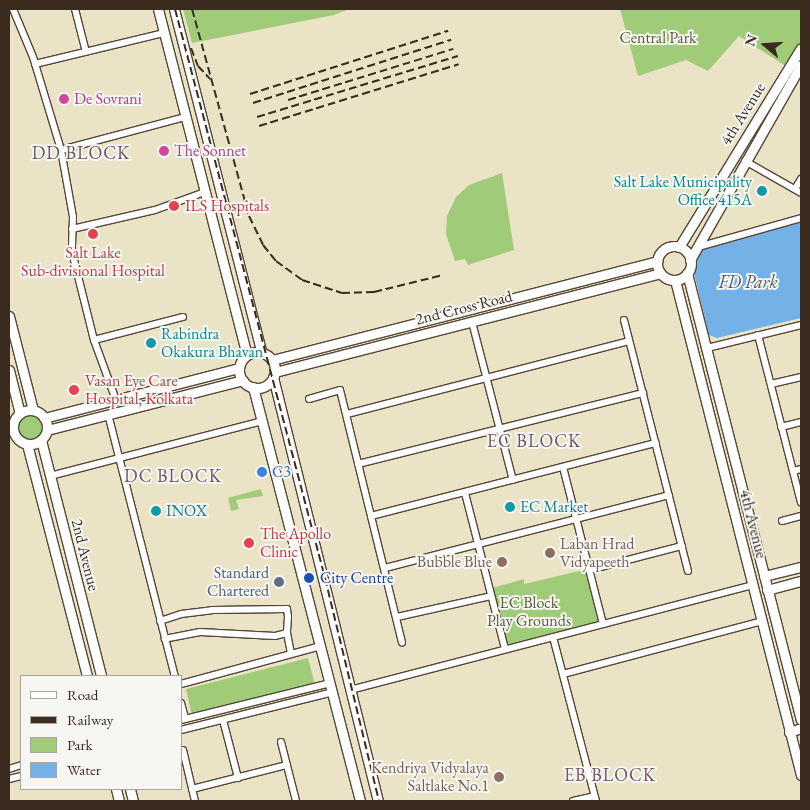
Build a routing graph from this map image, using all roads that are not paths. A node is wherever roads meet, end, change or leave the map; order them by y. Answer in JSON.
{"nodes":[{"id":1,"x":13,"y":9,"type":"edge"},
{"id":2,"x":75,"y":9,"type":"edge"},
{"id":3,"x":158,"y":9,"type":"edge"},
{"id":4,"x":174,"y":9,"type":"edge"},
{"id":5,"x":164,"y":33,"type":"junction"},
{"id":6,"x":801,"y":48,"type":"edge"},
{"id":7,"x":86,"y":52,"type":"junction"},
{"id":8,"x":35,"y":64,"type":"junction"},
{"id":9,"x":801,"y":65,"type":"edge"},
{"id":10,"x":185,"y":117,"type":"junction"},
{"id":11,"x":758,"y":118,"type":"junction"},
{"id":12,"x":767,"y":123,"type":"junction"},
{"id":13,"x":61,"y":150,"type":"junction"},
{"id":14,"x":745,"y":161,"type":"junction"},
{"id":15,"x":801,"y":179,"type":"edge"},
{"id":16,"x":798,"y":191,"type":"edge"},
{"id":17,"x":205,"y":192,"type":"junction"},
{"id":18,"x":801,"y":218,"type":"edge"},
{"id":19,"x":72,"y":229,"type":"junction"},
{"id":20,"x":679,"y":247,"type":"junction"},
{"id":21,"x":698,"y":247,"type":"junction"},
{"id":22,"x":690,"y":260,"type":"junction"},
{"id":23,"x":657,"y":261,"type":"junction"},
{"id":24,"x":687,"y":273,"type":"junction"},
{"id":25,"x":660,"y":274,"type":"junction"},
{"id":26,"x":675,"y":280,"type":"junction"},
{"id":27,"x":9,"y":316,"type":"edge"},
{"id":28,"x":183,"y":316,"type":"dead end"},
{"id":29,"x":624,"y":320,"type":"dead end"},
{"id":30,"x":419,"y":322,"type":"junction"},
{"id":31,"x":472,"y":322,"type":"junction"},
{"id":32,"x":801,"y":325,"type":"edge"},
{"id":33,"x":423,"y":334,"type":"junction"},
{"id":34,"x":758,"y":335,"type":"junction"},
{"id":35,"x":94,"y":340,"type":"junction"},
{"id":36,"x":630,"y":341,"type":"junction"},
{"id":37,"x":706,"y":348,"type":"junction"},
{"id":38,"x":262,"y":353,"type":"junction"},
{"id":39,"x":247,"y":355,"type":"junction"},
{"id":40,"x":272,"y":360,"type":"junction"},
{"id":41,"x":240,"y":368,"type":"junction"},
{"id":42,"x":9,"y":370,"type":"edge"},
{"id":43,"x":274,"y":375,"type":"junction"},
{"id":44,"x":801,"y":377,"type":"edge"},
{"id":45,"x":487,"y":378,"type":"junction"},
{"id":46,"x":243,"y":380,"type":"junction"},
{"id":47,"x":771,"y":384,"type":"junction"},
{"id":48,"x":252,"y":387,"type":"junction"},
{"id":49,"x":643,"y":393,"type":"junction"},
{"id":50,"x":309,"y":398,"type":"dead end"},
{"id":51,"x":116,"y":400,"type":"junction"},
{"id":52,"x":33,"y":410,"type":"junction"},
{"id":53,"x":20,"y":414,"type":"junction"},
{"id":54,"x":108,"y":414,"type":"junction"},
{"id":55,"x":347,"y":414,"type":"junction"},
{"id":56,"x":44,"y":418,"type":"junction"},
{"id":57,"x":262,"y":422,"type":"junction"},
{"id":58,"x":801,"y":422,"type":"edge"},
{"id":59,"x":11,"y":424,"type":"edge"},
{"id":60,"x":782,"y":427,"type":"junction"},
{"id":61,"x":500,"y":429,"type":"junction"},
{"id":62,"x":47,"y":430,"type":"junction"},
{"id":63,"x":12,"y":436,"type":"edge"},
{"id":64,"x":730,"y":439,"type":"junction"},
{"id":65,"x":41,"y":440,"type":"junction"},
{"id":66,"x":717,"y":442,"type":"junction"},
{"id":67,"x":656,"y":443,"type":"junction"},
{"id":68,"x":28,"y":444,"type":"junction"},
{"id":69,"x":119,"y":458,"type":"junction"},
{"id":70,"x":358,"y":464,"type":"junction"},
{"id":71,"x":563,"y":467,"type":"junction"},
{"id":72,"x":801,"y":469,"type":"edge"},
{"id":73,"x":793,"y":471,"type":"junction"},
{"id":74,"x":50,"y":476,"type":"junction"},
{"id":75,"x":514,"y":480,"type":"junction"},
{"id":76,"x":464,"y":493,"type":"junction"},
{"id":77,"x":669,"y":495,"type":"junction"},
{"id":78,"x":801,"y":503,"type":"edge"},
{"id":79,"x":371,"y":516,"type":"junction"},
{"id":80,"x":801,"y":516,"type":"edge"},
{"id":81,"x":576,"y":519,"type":"junction"},
{"id":82,"x":782,"y":521,"type":"dead end"},
{"id":83,"x":753,"y":530,"type":"junction"},
{"id":84,"x":740,"y":534,"type":"junction"},
{"id":85,"x":478,"y":544,"type":"junction"},
{"id":86,"x":682,"y":546,"type":"junction"},
{"id":87,"x":801,"y":566,"type":"edge"},
{"id":88,"x":385,"y":568,"type":"junction"},
{"id":89,"x":589,"y":570,"type":"junction"},
{"id":90,"x":688,"y":571,"type":"dead end"},
{"id":91,"x":764,"y":576,"type":"junction"},
{"id":92,"x":801,"y":580,"type":"edge"},
{"id":93,"x":753,"y":585,"type":"junction"},
{"id":94,"x":767,"y":590,"type":"junction"},
{"id":95,"x":491,"y":596,"type":"junction"},
{"id":96,"x":397,"y":617,"type":"junction"},
{"id":97,"x":160,"y":621,"type":"junction"},
{"id":98,"x":762,"y":621,"type":"junction"},
{"id":99,"x":603,"y":624,"type":"junction"},
{"id":100,"x":287,"y":634,"type":"junction"},
{"id":101,"x":553,"y":637,"type":"junction"},
{"id":102,"x":165,"y":639,"type":"junction"},
{"id":103,"x":402,"y":642,"type":"dead end"},
{"id":104,"x":321,"y":646,"type":"junction"},
{"id":105,"x":505,"y":649,"type":"junction"},
{"id":106,"x":291,"y":654,"type":"junction"},
{"id":107,"x":563,"y":674,"type":"junction"},
{"id":108,"x":87,"y":675,"type":"edge"},
{"id":109,"x":101,"y":675,"type":"edge"},
{"id":110,"x":175,"y":675,"type":"edge"},
{"id":111,"x":182,"y":684,"type":"edge"},
{"id":112,"x":331,"y":688,"type":"junction"},
{"id":113,"x":350,"y":690,"type":"junction"},
{"id":114,"x":198,"y":715,"type":"junction"},
{"id":115,"x":183,"y":719,"type":"edge"},
{"id":116,"x":223,"y":720,"type":"junction"},
{"id":117,"x":801,"y":720,"type":"edge"},
{"id":118,"x":201,"y":725,"type":"junction"},
{"id":119,"x":801,"y":728,"type":"edge"},
{"id":120,"x":182,"y":730,"type":"edge"},
{"id":121,"x":789,"y":732,"type":"junction"},
{"id":122,"x":363,"y":740,"type":"junction"},
{"id":123,"x":281,"y":742,"type":"dead end"},
{"id":124,"x":346,"y":744,"type":"junction"},
{"id":125,"x":182,"y":750,"type":"dead end"},
{"id":126,"x":287,"y":765,"type":"junction"},
{"id":127,"x":801,"y":775,"type":"edge"},
{"id":128,"x":238,"y":778,"type":"junction"},
{"id":129,"x":192,"y":789,"type":"junction"},
{"id":130,"x":595,"y":799,"type":"edge"},
{"id":131,"x":195,"y":801,"type":"edge"},
{"id":132,"x":296,"y":801,"type":"edge"},
{"id":133,"x":360,"y":801,"type":"edge"},
{"id":134,"x":378,"y":801,"type":"edge"},
{"id":135,"x":573,"y":801,"type":"edge"}],
"edges":[{"from":1,"to":8,"type":"street"},
{"from":2,"to":7,"type":"street"},
{"from":3,"to":5,"type":"main road"},
{"from":4,"to":38,"type":"main road"},
{"from":5,"to":7,"type":"street"},
{"from":5,"to":10,"type":"main road"},
{"from":6,"to":11,"type":"main road","name":"4th Avenue"},
{"from":7,"to":8,"type":"street"},
{"from":8,"to":13,"type":"street"},
{"from":9,"to":12,"type":"main road","name":"4th Avenue"},
{"from":10,"to":13,"type":"street"},
{"from":10,"to":17,"type":"main road"},
{"from":11,"to":12,"type":"main road"},
{"from":11,"to":20,"type":"main road","name":"4th Avenue"},
{"from":12,"to":14,"type":"main road","name":"4th Avenue"},
{"from":13,"to":19,"type":"street"},
{"from":14,"to":16,"type":"street"},
{"from":14,"to":21,"type":"main road","name":"4th Avenue"},
{"from":15,"to":16,"type":"street"},
{"from":17,"to":19,"type":"street"},
{"from":17,"to":39,"type":"main road"},
{"from":18,"to":21,"type":"street"},
{"from":19,"to":35,"type":"street"},
{"from":20,"to":22,"type":"main road"},
{"from":20,"to":23,"type":"main road"},
{"from":21,"to":22,"type":"main road","name":"4th Avenue"},
{"from":22,"to":24,"type":"main road"},
{"from":23,"to":25,"type":"main road"},
{"from":23,"to":30,"type":"main road","name":"2nd Cross Road"},
{"from":24,"to":26,"type":"main road"},
{"from":24,"to":37,"type":"main road","name":"4th Avenue"},
{"from":25,"to":26,"type":"main road"},
{"from":25,"to":31,"type":"main road","name":"2nd Cross Road"},
{"from":26,"to":66,"type":"main road","name":"4th Avenue"},
{"from":27,"to":52,"type":"main road"},
{"from":28,"to":35,"type":"street"},
{"from":29,"to":36,"type":"street"},
{"from":30,"to":33,"type":"main road"},
{"from":30,"to":40,"type":"main road","name":"2nd Cross Road"},
{"from":31,"to":33,"type":"main road","name":"2nd Cross Road"},
{"from":31,"to":45,"type":"street"},
{"from":32,"to":34,"type":"street"},
{"from":33,"to":43,"type":"main road","name":"2nd Cross Road"},
{"from":34,"to":37,"type":"street"},
{"from":34,"to":47,"type":"street"},
{"from":35,"to":51,"type":"street"},
{"from":36,"to":45,"type":"street"},
{"from":36,"to":49,"type":"street"},
{"from":37,"to":64,"type":"main road","name":"4th Avenue"},
{"from":38,"to":39,"type":"main road"},
{"from":38,"to":40,"type":"main road"},
{"from":39,"to":41,"type":"main road"},
{"from":40,"to":43,"type":"main road"},
{"from":41,"to":46,"type":"main road"},
{"from":41,"to":51,"type":"main road"},
{"from":42,"to":53,"type":"main road"},
{"from":43,"to":48,"type":"main road"},
{"from":43,"to":113,"type":"main road"},
{"from":44,"to":47,"type":"street"},
{"from":45,"to":55,"type":"street"},
{"from":45,"to":61,"type":"street"},
{"from":46,"to":48,"type":"main road"},
{"from":46,"to":54,"type":"main road"},
{"from":47,"to":60,"type":"street"},
{"from":48,"to":57,"type":"main road"},
{"from":49,"to":61,"type":"street"},
{"from":49,"to":67,"type":"street"},
{"from":50,"to":55,"type":"street"},
{"from":51,"to":56,"type":"main road"},
{"from":52,"to":53,"type":"main road"},
{"from":52,"to":56,"type":"main road"},
{"from":53,"to":59,"type":"main road"},
{"from":54,"to":62,"type":"main road"},
{"from":54,"to":69,"type":"street"},
{"from":55,"to":70,"type":"street"},
{"from":56,"to":62,"type":"main road"},
{"from":57,"to":69,"type":"street"},
{"from":57,"to":104,"type":"main road"},
{"from":58,"to":60,"type":"street"},
{"from":59,"to":63,"type":"main road"},
{"from":60,"to":73,"type":"street"},
{"from":61,"to":70,"type":"street"},
{"from":61,"to":75,"type":"street"},
{"from":62,"to":65,"type":"main road"},
{"from":63,"to":68,"type":"main road"},
{"from":64,"to":66,"type":"main road"},
{"from":64,"to":83,"type":"main road","name":"4th Avenue"},
{"from":65,"to":68,"type":"main road"},
{"from":65,"to":74,"type":"main road","name":"2nd Avenue"},
{"from":66,"to":84,"type":"main road","name":"4th Avenue"},
{"from":67,"to":71,"type":"street"},
{"from":67,"to":77,"type":"street"},
{"from":68,"to":108,"type":"main road","name":"2nd Avenue"},
{"from":69,"to":74,"type":"street"},
{"from":69,"to":97,"type":"street"},
{"from":70,"to":79,"type":"street"},
{"from":71,"to":75,"type":"street"},
{"from":71,"to":81,"type":"street"},
{"from":72,"to":73,"type":"street"},
{"from":73,"to":78,"type":"street"},
{"from":74,"to":109,"type":"main road","name":"2nd Avenue"},
{"from":75,"to":76,"type":"street"},
{"from":76,"to":79,"type":"street"},
{"from":76,"to":85,"type":"street"},
{"from":77,"to":81,"type":"street"},
{"from":77,"to":86,"type":"street"},
{"from":79,"to":88,"type":"street"},
{"from":80,"to":82,"type":"street"},
{"from":81,"to":85,"type":"street"},
{"from":81,"to":89,"type":"street"},
{"from":83,"to":84,"type":"main road"},
{"from":83,"to":91,"type":"main road","name":"4th Avenue"},
{"from":84,"to":93,"type":"main road","name":"4th Avenue"},
{"from":85,"to":88,"type":"street"},
{"from":85,"to":95,"type":"street"},
{"from":86,"to":89,"type":"street"},
{"from":86,"to":90,"type":"street"},
{"from":87,"to":91,"type":"main road"},
{"from":88,"to":96,"type":"street"},
{"from":89,"to":99,"type":"street"},
{"from":91,"to":94,"type":"main road","name":"4th Avenue"},
{"from":92,"to":94,"type":"main road"},
{"from":93,"to":98,"type":"main road","name":"4th Avenue"},
{"from":93,"to":99,"type":"street"},
{"from":94,"to":117,"type":"main road","name":"4th Avenue"},
{"from":95,"to":96,"type":"street"},
{"from":95,"to":105,"type":"street"},
{"from":96,"to":103,"type":"street"},
{"from":97,"to":100,"type":"street"},
{"from":97,"to":102,"type":"street"},
{"from":98,"to":107,"type":"street"},
{"from":98,"to":121,"type":"main road","name":"4th Avenue"},
{"from":99,"to":101,"type":"street"},
{"from":100,"to":102,"type":"street"},
{"from":100,"to":106,"type":"street"},
{"from":101,"to":105,"type":"street"},
{"from":101,"to":107,"type":"street"},
{"from":102,"to":110,"type":"street"},
{"from":104,"to":106,"type":"street"},
{"from":104,"to":112,"type":"main road"},
{"from":105,"to":113,"type":"street"},
{"from":106,"to":111,"type":"street"},
{"from":107,"to":130,"type":"street"},
{"from":112,"to":114,"type":"street"},
{"from":112,"to":116,"type":"street"},
{"from":112,"to":124,"type":"main road"},
{"from":113,"to":122,"type":"main road"},
{"from":114,"to":115,"type":"street"},
{"from":114,"to":118,"type":"street"},
{"from":116,"to":118,"type":"street"},
{"from":116,"to":128,"type":"street"},
{"from":118,"to":120,"type":"street"},
{"from":119,"to":121,"type":"main road"},
{"from":121,"to":127,"type":"main road","name":"4th Avenue"},
{"from":122,"to":124,"type":"main road"},
{"from":122,"to":134,"type":"main road"},
{"from":123,"to":126,"type":"street"},
{"from":124,"to":133,"type":"main road"},
{"from":125,"to":129,"type":"street"},
{"from":126,"to":128,"type":"street"},
{"from":126,"to":132,"type":"street"},
{"from":128,"to":129,"type":"street"},
{"from":129,"to":131,"type":"street"},
{"from":130,"to":135,"type":"street"}]}
